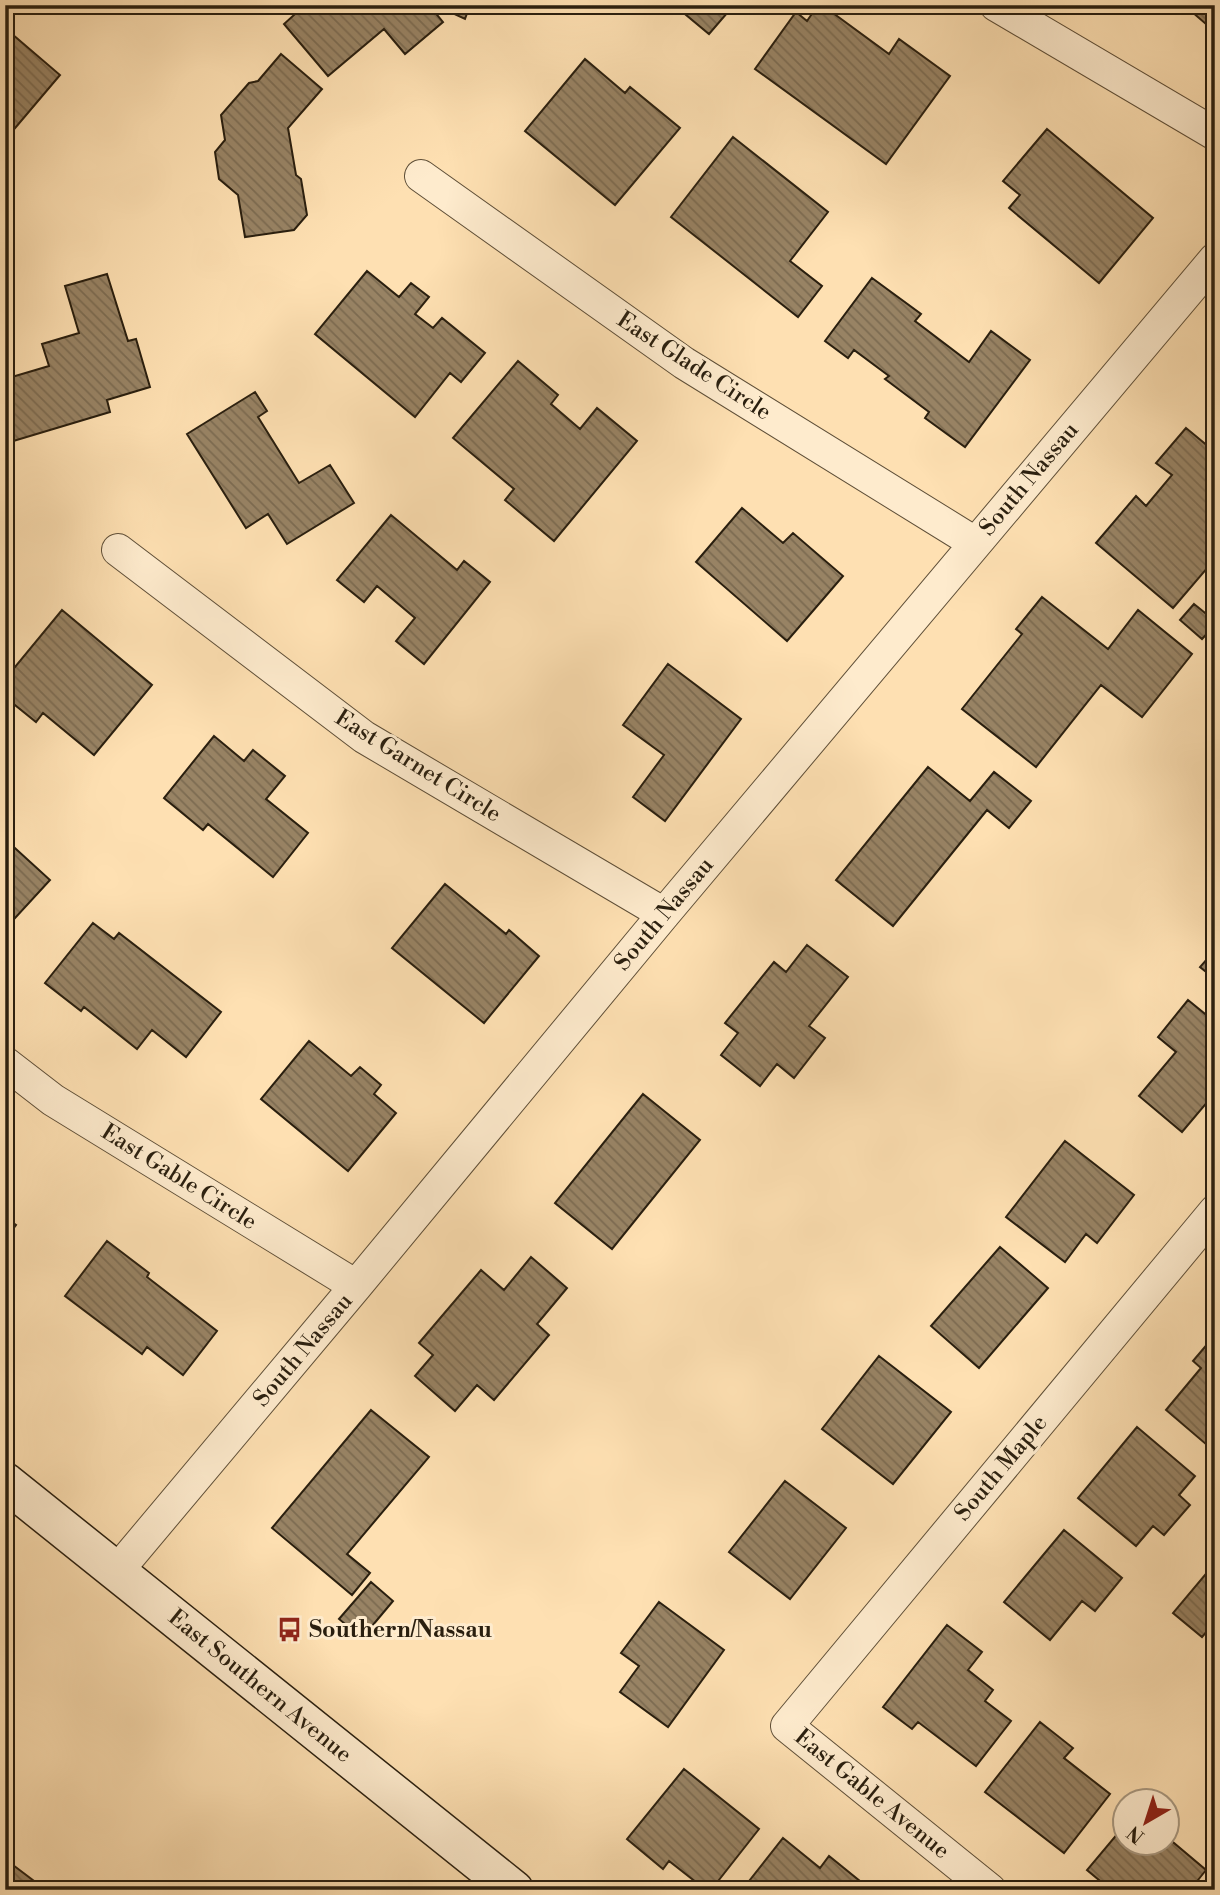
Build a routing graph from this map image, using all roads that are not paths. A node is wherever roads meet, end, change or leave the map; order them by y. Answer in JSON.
{"nodes":[{"id":1,"x":996,"y":5,"type":"edge"},
{"id":2,"x":1215,"y":134,"type":"edge"},
{"id":3,"x":421,"y":176,"type":"dead end"},
{"id":4,"x":1215,"y":259,"type":"edge"},
{"id":5,"x":975,"y":543,"type":"junction"},
{"id":6,"x":118,"y":550,"type":"dead end"},
{"id":7,"x":664,"y":914,"type":"junction"},
{"id":8,"x":5,"y":1063,"type":"edge"},
{"id":9,"x":1215,"y":1211,"type":"edge"},
{"id":10,"x":356,"y":1286,"type":"junction"},
{"id":11,"x":5,"y":1482,"type":"edge"},
{"id":12,"x":117,"y":1571,"type":"junction"},
{"id":13,"x":787,"y":1726,"type":"joint"},
{"id":14,"x":514,"y":1890,"type":"edge"},
{"id":15,"x":990,"y":1890,"type":"edge"}],
"edges":[{"from":1,"to":2,"type":"street"},
{"from":3,"to":5,"type":"street","name":"East Glade Circle"},
{"from":4,"to":5,"type":"street","name":"South Nassau"},
{"from":5,"to":7,"type":"street","name":"South Nassau"},
{"from":6,"to":7,"type":"street","name":"East Garnet Circle"},
{"from":7,"to":10,"type":"street","name":"South Nassau"},
{"from":8,"to":10,"type":"street","name":"East Gable Circle"},
{"from":9,"to":13,"type":"street","name":"South Maple"},
{"from":10,"to":12,"type":"street","name":"South Nassau"},
{"from":11,"to":12,"type":"main road","name":"East Southern Avenue"},
{"from":12,"to":14,"type":"main road","name":"East Southern Avenue"},
{"from":13,"to":15,"type":"street","name":"East Gable Avenue"}]}
